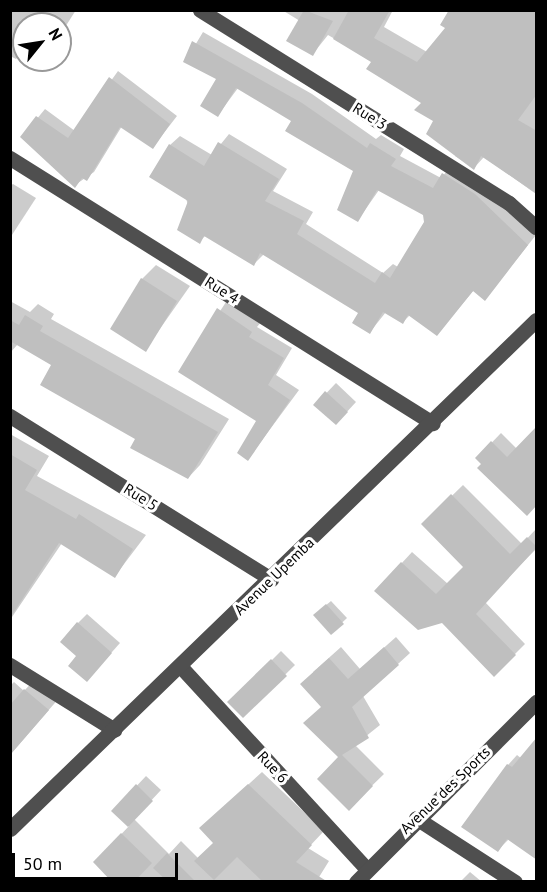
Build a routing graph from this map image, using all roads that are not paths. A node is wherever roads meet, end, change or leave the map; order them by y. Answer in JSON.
{"nodes":[{"id":1,"x":200,"y":10,"type":"edge"},
{"id":2,"x":10,"y":158,"type":"edge"},
{"id":3,"x":537,"y":227,"type":"edge"},
{"id":4,"x":537,"y":320,"type":"edge"},
{"id":5,"x":10,"y":416,"type":"edge"},
{"id":6,"x":433,"y":423,"type":"junction"},
{"id":7,"x":271,"y":579,"type":"junction"},
{"id":8,"x":10,"y":665,"type":"edge"},
{"id":9,"x":181,"y":667,"type":"junction"},
{"id":10,"x":537,"y":702,"type":"edge"},
{"id":11,"x":114,"y":730,"type":"junction"},
{"id":12,"x":416,"y":818,"type":"junction"},
{"id":13,"x":10,"y":829,"type":"edge"},
{"id":14,"x":365,"y":867,"type":"junction"},
{"id":15,"x":356,"y":882,"type":"edge"},
{"id":16,"x":515,"y":882,"type":"edge"}],
"edges":[{"from":1,"to":3,"type":"street","name":"Rue 3"},
{"from":2,"to":6,"type":"street","name":"Rue 4"},
{"from":4,"to":6,"type":"street","name":"Avenue Upemba"},
{"from":5,"to":7,"type":"street","name":"Rue 5"},
{"from":6,"to":7,"type":"street","name":"Avenue Upemba"},
{"from":7,"to":9,"type":"street","name":"Avenue Upemba"},
{"from":8,"to":11,"type":"street"},
{"from":9,"to":11,"type":"street","name":"Avenue Upemba"},
{"from":9,"to":14,"type":"street","name":"Rue 6"},
{"from":10,"to":12,"type":"street","name":"Avenue des Sports"},
{"from":11,"to":13,"type":"street","name":"Avenue Upemba"},
{"from":12,"to":14,"type":"street","name":"Avenue des Sports"},
{"from":12,"to":16,"type":"street"},
{"from":14,"to":15,"type":"street","name":"Avenue des Sports"}]}
